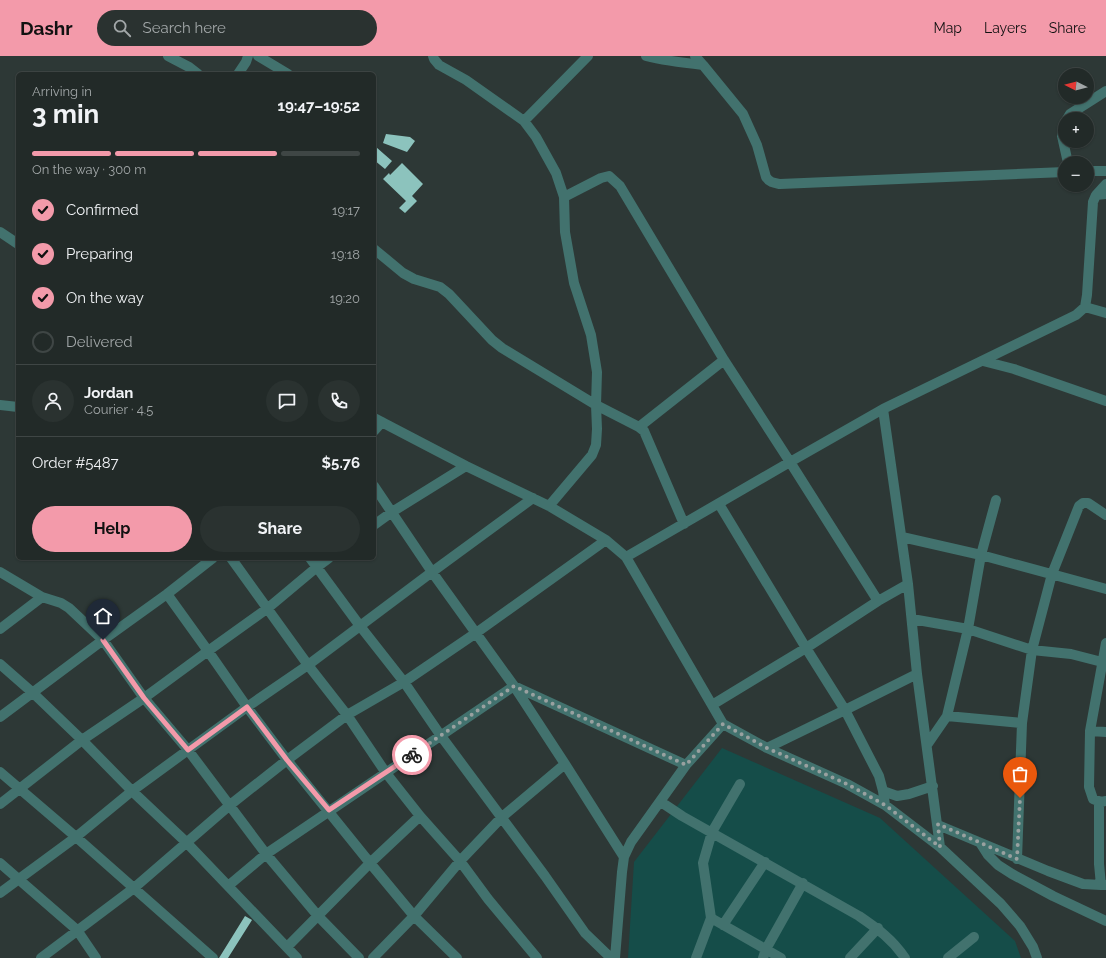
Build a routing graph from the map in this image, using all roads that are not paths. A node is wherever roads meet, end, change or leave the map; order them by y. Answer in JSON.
{"nodes":[{"id":1,"x":168,"y":56,"type":"edge"},
{"id":2,"x":248,"y":56,"type":"edge"},
{"id":3,"x":258,"y":56,"type":"edge"},
{"id":4,"x":433,"y":56,"type":"edge"},
{"id":5,"x":588,"y":56,"type":"edge"},
{"id":6,"x":646,"y":56,"type":"edge"},
{"id":7,"x":695,"y":56,"type":"edge"},
{"id":8,"x":704,"y":65,"type":"junction"},
{"id":9,"x":195,"y":72,"type":"edge"},
{"id":10,"x":239,"y":72,"type":"edge"},
{"id":11,"x":285,"y":72,"type":"edge"},
{"id":12,"x":1106,"y":91,"type":"edge"},
{"id":13,"x":1073,"y":112,"type":"edge"},
{"id":14,"x":524,"y":121,"type":"junction"},
{"id":15,"x":1094,"y":171,"type":"edge"},
{"id":16,"x":1106,"y":171,"type":"edge"},
{"id":17,"x":1058,"y":172,"type":"edge"},
{"id":18,"x":1106,"y":184,"type":"edge"},
{"id":19,"x":1101,"y":195,"type":"edge"},
{"id":20,"x":564,"y":197,"type":"junction"},
{"id":21,"x":0,"y":232,"type":"edge"},
{"id":22,"x":16,"y":243,"type":"edge"},
{"id":23,"x":376,"y":251,"type":"edge"},
{"id":24,"x":1085,"y":307,"type":"junction"},
{"id":25,"x":1106,"y":313,"type":"edge"},
{"id":26,"x":724,"y":360,"type":"junction"},
{"id":27,"x":983,"y":360,"type":"junction"},
{"id":28,"x":1106,"y":401,"type":"edge"},
{"id":29,"x":0,"y":405,"type":"edge"},
{"id":30,"x":596,"y":405,"type":"junction"},
{"id":31,"x":16,"y":407,"type":"edge"},
{"id":32,"x":884,"y":409,"type":"junction"},
{"id":33,"x":378,"y":420,"type":"edge"},
{"id":34,"x":639,"y":426,"type":"junction"},
{"id":35,"x":790,"y":462,"type":"junction"},
{"id":36,"x":466,"y":466,"type":"junction"},
{"id":37,"x":376,"y":489,"type":"edge"},
{"id":38,"x":533,"y":498,"type":"junction"},
{"id":39,"x":996,"y":500,"type":"dead end"},
{"id":40,"x":719,"y":504,"type":"junction"},
{"id":41,"x":549,"y":506,"type":"junction"},
{"id":42,"x":392,"y":512,"type":"junction"},
{"id":43,"x":1106,"y":515,"type":"edge"},
{"id":44,"x":376,"y":524,"type":"edge"},
{"id":45,"x":684,"y":524,"type":"junction"},
{"id":46,"x":902,"y":537,"type":"junction"},
{"id":47,"x":606,"y":540,"type":"junction"},
{"id":48,"x":982,"y":555,"type":"junction"},
{"id":49,"x":626,"y":557,"type":"junction"},
{"id":50,"x":211,"y":560,"type":"edge"},
{"id":51,"x":232,"y":560,"type":"edge"},
{"id":52,"x":312,"y":560,"type":"edge"},
{"id":53,"x":326,"y":560,"type":"edge"},
{"id":54,"x":317,"y":567,"type":"junction"},
{"id":55,"x":0,"y":572,"type":"edge"},
{"id":56,"x":432,"y":572,"type":"junction"},
{"id":57,"x":1052,"y":574,"type":"junction"},
{"id":58,"x":908,"y":584,"type":"junction"},
{"id":59,"x":1106,"y":589,"type":"edge"},
{"id":60,"x":167,"y":594,"type":"junction"},
{"id":61,"x":42,"y":596,"type":"junction"},
{"id":62,"x":878,"y":601,"type":"junction"},
{"id":63,"x":268,"y":608,"type":"junction"},
{"id":64,"x":912,"y":620,"type":"junction"},
{"id":65,"x":360,"y":626,"type":"junction"},
{"id":66,"x":968,"y":629,"type":"junction"},
{"id":67,"x":0,"y":630,"type":"edge"},
{"id":68,"x":476,"y":633,"type":"junction"},
{"id":69,"x":103,"y":640,"type":"junction"},
{"id":70,"x":1106,"y":643,"type":"edge"},
{"id":71,"x":806,"y":648,"type":"junction"},
{"id":72,"x":1032,"y":650,"type":"junction"},
{"id":73,"x":208,"y":651,"type":"junction"},
{"id":74,"x":1102,"y":662,"type":"junction"},
{"id":75,"x":0,"y":664,"type":"edge"},
{"id":76,"x":308,"y":665,"type":"junction"},
{"id":77,"x":917,"y":674,"type":"junction"},
{"id":78,"x":404,"y":682,"type":"junction"},
{"id":79,"x":514,"y":686,"type":"junction"},
{"id":80,"x":33,"y":693,"type":"junction"},
{"id":81,"x":144,"y":698,"type":"junction"},
{"id":82,"x":712,"y":705,"type":"junction"},
{"id":83,"x":247,"y":707,"type":"junction"},
{"id":84,"x":845,"y":710,"type":"junction"},
{"id":85,"x":347,"y":716,"type":"junction"},
{"id":86,"x":947,"y":716,"type":"junction"},
{"id":87,"x":0,"y":717,"type":"edge"},
{"id":88,"x":1022,"y":723,"type":"junction"},
{"id":89,"x":723,"y":724,"type":"junction"},
{"id":90,"x":1090,"y":731,"type":"junction"},
{"id":91,"x":1106,"y":732,"type":"edge"},
{"id":92,"x":441,"y":736,"type":"junction"},
{"id":93,"x":82,"y":740,"type":"junction"},
{"id":94,"x":927,"y":745,"type":"junction"},
{"id":95,"x":767,"y":748,"type":"junction"},
{"id":96,"x":188,"y":750,"type":"junction"},
{"id":97,"x":287,"y":760,"type":"junction"},
{"id":98,"x":565,"y":764,"type":"junction"},
{"id":99,"x":686,"y":765,"type":"junction"},
{"id":100,"x":0,"y":772,"type":"edge"},
{"id":101,"x":386,"y":773,"type":"junction"},
{"id":102,"x":740,"y":784,"type":"dead end"},
{"id":103,"x":932,"y":786,"type":"junction"},
{"id":104,"x":20,"y":788,"type":"junction"},
{"id":105,"x":132,"y":791,"type":"junction"},
{"id":106,"x":883,"y":791,"type":"junction"},
{"id":107,"x":1103,"y":801,"type":"edge"},
{"id":108,"x":661,"y":802,"type":"junction"},
{"id":109,"x":0,"y":804,"type":"edge"},
{"id":110,"x":230,"y":805,"type":"junction"},
{"id":111,"x":885,"y":805,"type":"junction"},
{"id":112,"x":329,"y":810,"type":"junction"},
{"id":113,"x":420,"y":816,"type":"junction"},
{"id":114,"x":502,"y":817,"type":"junction"},
{"id":115,"x":938,"y":824,"type":"junction"},
{"id":116,"x":712,"y":832,"type":"junction"},
{"id":117,"x":76,"y":837,"type":"junction"},
{"id":118,"x":1103,"y":840,"type":"edge"},
{"id":119,"x":186,"y":842,"type":"junction"},
{"id":120,"x":981,"y":844,"type":"junction"},
{"id":121,"x":940,"y":847,"type":"junction"},
{"id":122,"x":266,"y":854,"type":"junction"},
{"id":123,"x":624,"y":857,"type":"junction"},
{"id":124,"x":1017,"y":859,"type":"junction"},
{"id":125,"x":460,"y":861,"type":"junction"},
{"id":126,"x":765,"y":862,"type":"junction"},
{"id":127,"x":0,"y":863,"type":"edge"},
{"id":128,"x":370,"y":863,"type":"junction"},
{"id":129,"x":19,"y":878,"type":"junction"},
{"id":130,"x":803,"y":883,"type":"junction"},
{"id":131,"x":1104,"y":885,"type":"edge"},
{"id":132,"x":228,"y":886,"type":"junction"},
{"id":133,"x":134,"y":888,"type":"junction"},
{"id":134,"x":0,"y":893,"type":"edge"},
{"id":135,"x":318,"y":916,"type":"junction"},
{"id":136,"x":414,"y":916,"type":"junction"},
{"id":137,"x":711,"y":918,"type":"junction"},
{"id":138,"x":1106,"y":921,"type":"edge"},
{"id":139,"x":723,"y":925,"type":"junction"},
{"id":140,"x":878,"y":928,"type":"junction"},
{"id":141,"x":77,"y":930,"type":"junction"},
{"id":142,"x":974,"y":937,"type":"dead end"},
{"id":143,"x":287,"y":947,"type":"junction"},
{"id":144,"x":764,"y":954,"type":"edge"},
{"id":145,"x":41,"y":958,"type":"edge"},
{"id":146,"x":96,"y":958,"type":"edge"},
{"id":147,"x":213,"y":958,"type":"edge"},
{"id":148,"x":297,"y":958,"type":"edge"},
{"id":149,"x":359,"y":958,"type":"edge"},
{"id":150,"x":373,"y":958,"type":"edge"},
{"id":151,"x":457,"y":958,"type":"edge"},
{"id":152,"x":537,"y":958,"type":"edge"},
{"id":153,"x":611,"y":958,"type":"edge"},
{"id":154,"x":615,"y":958,"type":"edge"},
{"id":155,"x":696,"y":958,"type":"edge"},
{"id":156,"x":781,"y":958,"type":"edge"},
{"id":157,"x":850,"y":958,"type":"edge"},
{"id":158,"x":905,"y":958,"type":"edge"},
{"id":159,"x":948,"y":958,"type":"edge"},
{"id":160,"x":1037,"y":958,"type":"edge"}],
"edges":[{"from":1,"to":9,"type":"street"},
{"from":2,"to":10,"type":"street"},
{"from":3,"to":11,"type":"street"},
{"from":4,"to":14,"type":"street"},
{"from":5,"to":14,"type":"street"},
{"from":6,"to":8,"type":"street"},
{"from":7,"to":8,"type":"street"},
{"from":8,"to":17,"type":"street"},
{"from":12,"to":13,"type":"street"},
{"from":14,"to":20,"type":"street"},
{"from":15,"to":16,"type":"street"},
{"from":18,"to":19,"type":"street"},
{"from":19,"to":24,"type":"street"},
{"from":20,"to":26,"type":"street"},
{"from":20,"to":30,"type":"street"},
{"from":21,"to":22,"type":"street"},
{"from":23,"to":30,"type":"street"},
{"from":24,"to":25,"type":"street"},
{"from":24,"to":27,"type":"street"},
{"from":26,"to":34,"type":"street"},
{"from":26,"to":35,"type":"street"},
{"from":27,"to":28,"type":"street"},
{"from":27,"to":32,"type":"street"},
{"from":29,"to":31,"type":"street"},
{"from":30,"to":34,"type":"street"},
{"from":30,"to":41,"type":"street"},
{"from":32,"to":35,"type":"street"},
{"from":32,"to":46,"type":"street"},
{"from":33,"to":36,"type":"street"},
{"from":34,"to":45,"type":"street"},
{"from":35,"to":40,"type":"street"},
{"from":35,"to":62,"type":"street"},
{"from":36,"to":38,"type":"street"},
{"from":36,"to":42,"type":"street"},
{"from":37,"to":42,"type":"street"},
{"from":38,"to":41,"type":"street"},
{"from":38,"to":56,"type":"street"},
{"from":39,"to":48,"type":"street"},
{"from":40,"to":45,"type":"street"},
{"from":40,"to":71,"type":"street"},
{"from":41,"to":47,"type":"street"},
{"from":42,"to":44,"type":"street"},
{"from":42,"to":56,"type":"street"},
{"from":43,"to":57,"type":"street"},
{"from":45,"to":49,"type":"street"},
{"from":46,"to":48,"type":"street"},
{"from":46,"to":58,"type":"street"},
{"from":47,"to":49,"type":"street"},
{"from":47,"to":68,"type":"street"},
{"from":48,"to":57,"type":"street"},
{"from":48,"to":66,"type":"street"},
{"from":49,"to":82,"type":"street"},
{"from":50,"to":60,"type":"street"},
{"from":51,"to":63,"type":"street"},
{"from":52,"to":54,"type":"street"},
{"from":53,"to":54,"type":"street"},
{"from":54,"to":63,"type":"street"},
{"from":54,"to":65,"type":"street"},
{"from":55,"to":61,"type":"street"},
{"from":56,"to":65,"type":"street"},
{"from":56,"to":68,"type":"street"},
{"from":57,"to":59,"type":"street"},
{"from":57,"to":72,"type":"street"},
{"from":58,"to":62,"type":"street"},
{"from":58,"to":64,"type":"street"},
{"from":60,"to":69,"type":"street"},
{"from":60,"to":73,"type":"street"},
{"from":61,"to":67,"type":"street"},
{"from":61,"to":69,"type":"street"},
{"from":62,"to":71,"type":"street"},
{"from":63,"to":73,"type":"street"},
{"from":63,"to":76,"type":"street"},
{"from":64,"to":66,"type":"street"},
{"from":64,"to":77,"type":"street"},
{"from":65,"to":76,"type":"street"},
{"from":65,"to":78,"type":"street"},
{"from":66,"to":72,"type":"street"},
{"from":66,"to":86,"type":"street"},
{"from":68,"to":78,"type":"street"},
{"from":68,"to":79,"type":"street"},
{"from":69,"to":80,"type":"street"},
{"from":69,"to":81,"type":"street"},
{"from":70,"to":74,"type":"street"},
{"from":71,"to":82,"type":"street"},
{"from":71,"to":84,"type":"street"},
{"from":72,"to":74,"type":"street"},
{"from":72,"to":88,"type":"street"},
{"from":73,"to":81,"type":"street"},
{"from":73,"to":83,"type":"street"},
{"from":74,"to":90,"type":"street"},
{"from":75,"to":80,"type":"street"},
{"from":76,"to":83,"type":"street"},
{"from":76,"to":85,"type":"street"},
{"from":77,"to":84,"type":"street"},
{"from":77,"to":94,"type":"street"},
{"from":78,"to":85,"type":"street"},
{"from":78,"to":92,"type":"street"},
{"from":79,"to":92,"type":"street"},
{"from":79,"to":98,"type":"street"},
{"from":79,"to":99,"type":"street"},
{"from":80,"to":87,"type":"street"},
{"from":80,"to":93,"type":"street"},
{"from":81,"to":93,"type":"street"},
{"from":81,"to":96,"type":"street"},
{"from":82,"to":89,"type":"street"},
{"from":83,"to":96,"type":"street"},
{"from":83,"to":97,"type":"street"},
{"from":84,"to":95,"type":"street"},
{"from":84,"to":106,"type":"street"},
{"from":85,"to":97,"type":"street"},
{"from":85,"to":101,"type":"street"},
{"from":86,"to":88,"type":"street"},
{"from":86,"to":94,"type":"street"},
{"from":88,"to":124,"type":"street"},
{"from":89,"to":95,"type":"street"},
{"from":89,"to":99,"type":"street"},
{"from":90,"to":91,"type":"street"},
{"from":90,"to":107,"type":"street"},
{"from":92,"to":101,"type":"street"},
{"from":92,"to":114,"type":"street"},
{"from":93,"to":104,"type":"street"},
{"from":93,"to":105,"type":"street"},
{"from":94,"to":103,"type":"street"},
{"from":95,"to":111,"type":"street"},
{"from":96,"to":105,"type":"street"},
{"from":96,"to":110,"type":"street"},
{"from":97,"to":110,"type":"street"},
{"from":97,"to":112,"type":"street"},
{"from":98,"to":114,"type":"street"},
{"from":98,"to":123,"type":"street"},
{"from":99,"to":108,"type":"street"},
{"from":100,"to":104,"type":"street"},
{"from":101,"to":112,"type":"street"},
{"from":101,"to":113,"type":"street"},
{"from":102,"to":116,"type":"street"},
{"from":103,"to":106,"type":"street"},
{"from":103,"to":115,"type":"street"},
{"from":104,"to":109,"type":"street"},
{"from":104,"to":117,"type":"street"},
{"from":105,"to":117,"type":"street"},
{"from":105,"to":119,"type":"street"},
{"from":106,"to":111,"type":"street"},
{"from":107,"to":118,"type":"street"},
{"from":108,"to":116,"type":"street"},
{"from":108,"to":123,"type":"street"},
{"from":110,"to":119,"type":"street"},
{"from":110,"to":122,"type":"street"},
{"from":111,"to":121,"type":"street"},
{"from":112,"to":122,"type":"street"},
{"from":112,"to":128,"type":"street"},
{"from":113,"to":125,"type":"street"},
{"from":113,"to":128,"type":"street"},
{"from":114,"to":125,"type":"street"},
{"from":114,"to":153,"type":"street"},
{"from":115,"to":120,"type":"street"},
{"from":115,"to":121,"type":"street"},
{"from":116,"to":126,"type":"street"},
{"from":116,"to":137,"type":"street"},
{"from":117,"to":129,"type":"street"},
{"from":117,"to":133,"type":"street"},
{"from":118,"to":131,"type":"street"},
{"from":119,"to":132,"type":"street"},
{"from":119,"to":133,"type":"street"},
{"from":120,"to":124,"type":"street"},
{"from":120,"to":138,"type":"street"},
{"from":121,"to":160,"type":"street"},
{"from":122,"to":132,"type":"street"},
{"from":122,"to":135,"type":"street"},
{"from":123,"to":154,"type":"street"},
{"from":124,"to":131,"type":"street"},
{"from":125,"to":136,"type":"street"},
{"from":125,"to":152,"type":"street"},
{"from":126,"to":130,"type":"street"},
{"from":126,"to":139,"type":"street"},
{"from":127,"to":129,"type":"street"},
{"from":128,"to":135,"type":"street"},
{"from":128,"to":136,"type":"street"},
{"from":129,"to":134,"type":"street"},
{"from":129,"to":141,"type":"street"},
{"from":130,"to":140,"type":"street"},
{"from":130,"to":144,"type":"street"},
{"from":132,"to":143,"type":"street"},
{"from":133,"to":141,"type":"street"},
{"from":133,"to":147,"type":"street"},
{"from":135,"to":143,"type":"street"},
{"from":135,"to":149,"type":"street"},
{"from":136,"to":150,"type":"street"},
{"from":136,"to":151,"type":"street"},
{"from":137,"to":139,"type":"street"},
{"from":137,"to":155,"type":"street"},
{"from":139,"to":144,"type":"street"},
{"from":140,"to":157,"type":"street"},
{"from":140,"to":158,"type":"street"},
{"from":141,"to":145,"type":"street"},
{"from":141,"to":146,"type":"street"},
{"from":142,"to":159,"type":"street"},
{"from":143,"to":148,"type":"street"},
{"from":144,"to":156,"type":"street"}]}
